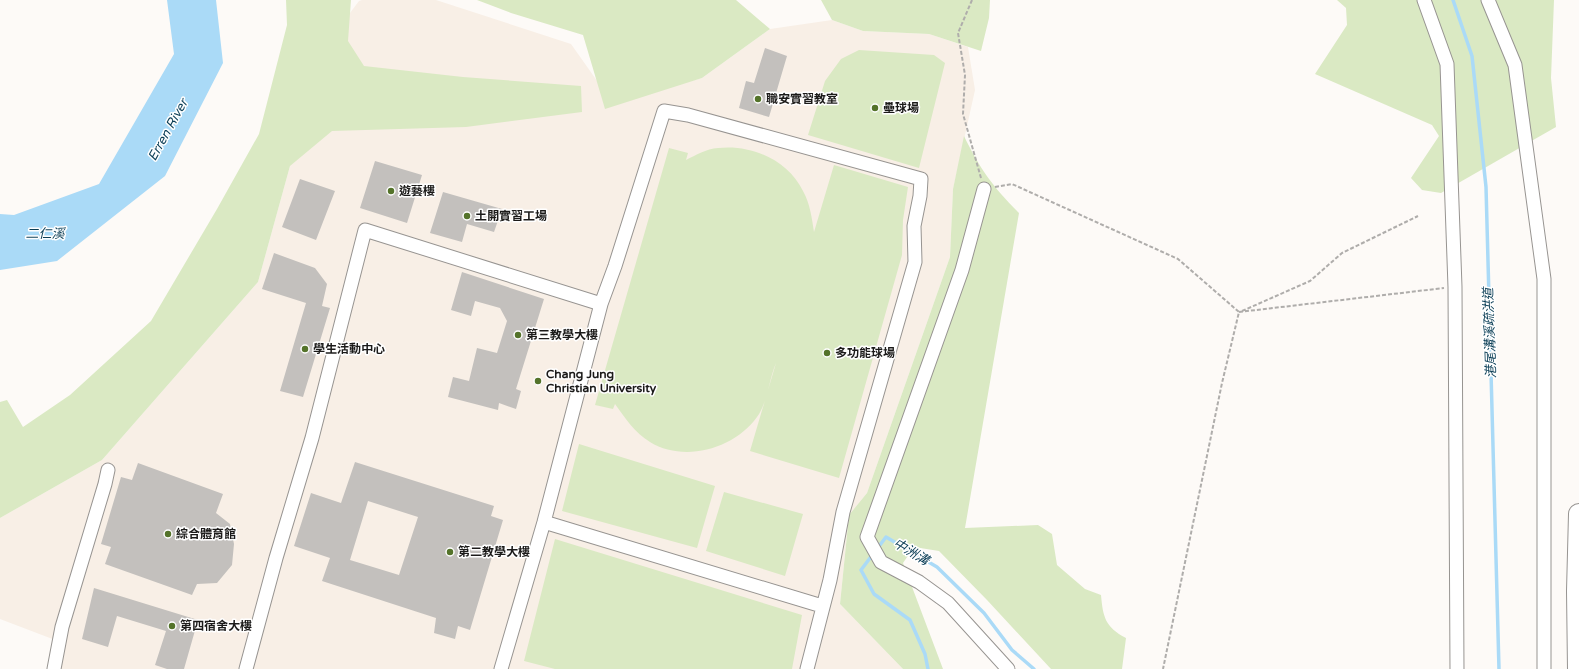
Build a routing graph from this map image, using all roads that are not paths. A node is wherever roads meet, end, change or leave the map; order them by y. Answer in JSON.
{"nodes":[{"id":1,"x":1424,"y":0,"type":"edge"},
{"id":2,"x":1488,"y":0,"type":"edge"},
{"id":3,"x":984,"y":189,"type":"road end"},
{"id":4,"x":601,"y":304,"type":"junction"},
{"id":5,"x":108,"y":470,"type":"dead end"},
{"id":6,"x":1579,"y":514,"type":"edge"},
{"id":7,"x":544,"y":522,"type":"junction"},
{"id":8,"x":822,"y":606,"type":"junction"},
{"id":9,"x":54,"y":669,"type":"edge"},
{"id":10,"x":246,"y":669,"type":"edge"},
{"id":11,"x":501,"y":669,"type":"edge"},
{"id":12,"x":807,"y":669,"type":"edge"},
{"id":13,"x":1008,"y":669,"type":"edge"},
{"id":14,"x":1457,"y":669,"type":"edge"},
{"id":15,"x":1544,"y":669,"type":"edge"},
{"id":16,"x":1578,"y":669,"type":"edge"}],
"edges":[{"from":1,"to":14,"type":"lane"},
{"from":2,"to":15,"type":"lane"},
{"from":3,"to":13,"type":"lane"},
{"from":4,"to":7,"type":"lane"},
{"from":4,"to":8,"type":"lane"},
{"from":4,"to":10,"type":"lane"},
{"from":5,"to":9,"type":"lane"},
{"from":6,"to":16,"type":"highway"},
{"from":7,"to":8,"type":"lane"},
{"from":7,"to":11,"type":"lane"},
{"from":8,"to":12,"type":"lane"}]}
